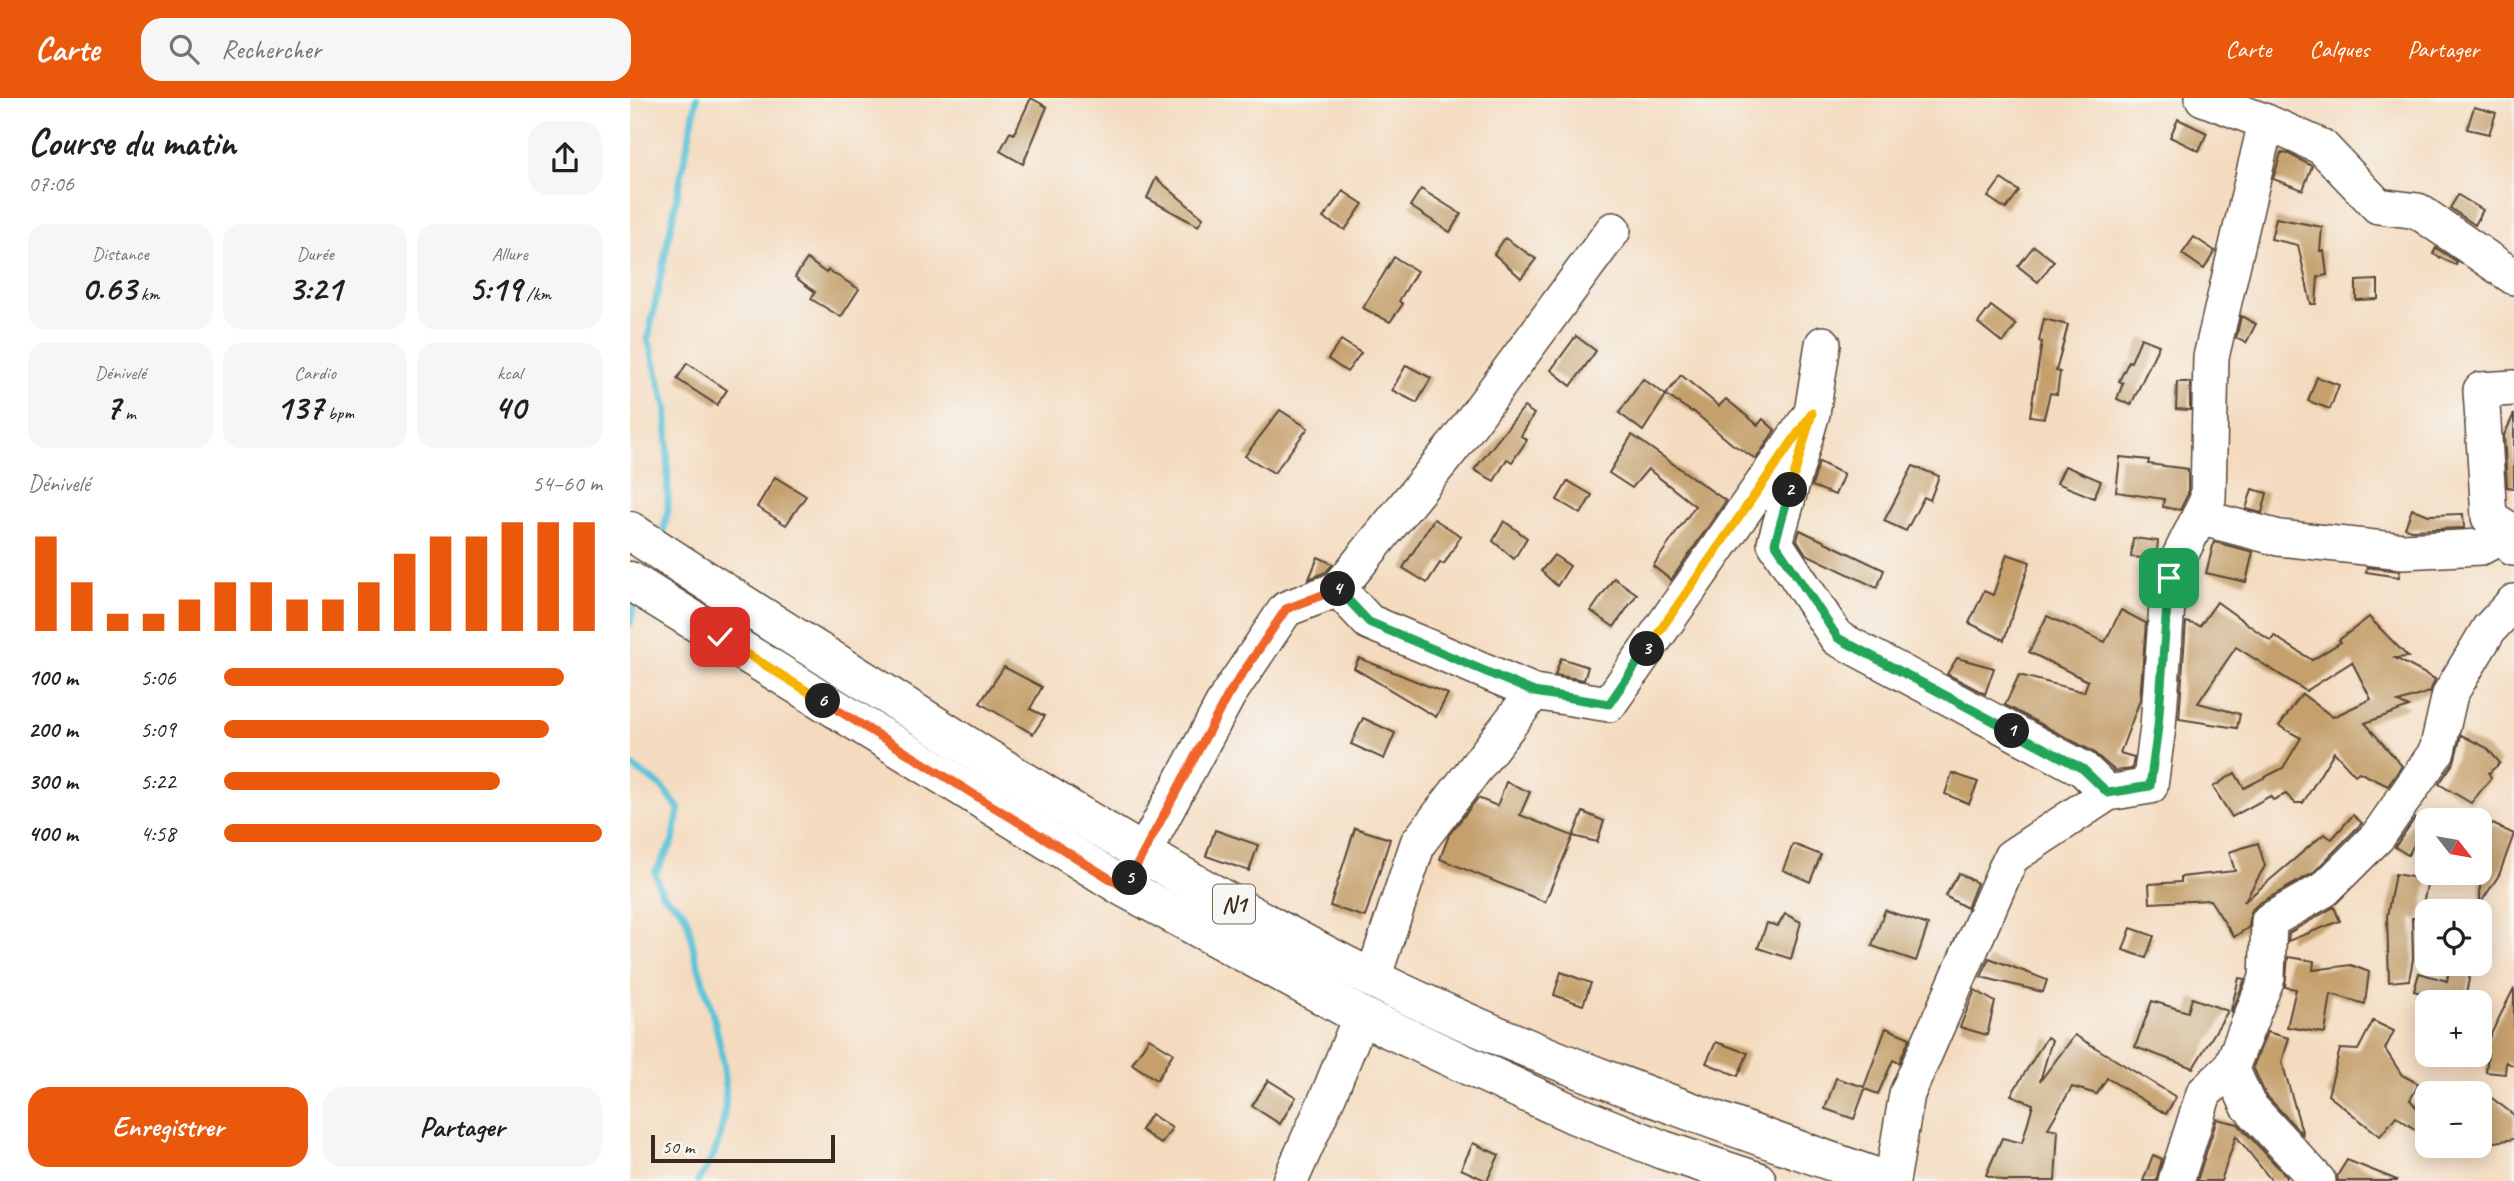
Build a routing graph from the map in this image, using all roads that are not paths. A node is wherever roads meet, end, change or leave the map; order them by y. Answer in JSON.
{"nodes":[{"id":1,"x":2203,"y":98,"type":"edge"},
{"id":2,"x":2266,"y":122,"type":"junction"},
{"id":3,"x":1613,"y":230,"type":"dead end"},
{"id":4,"x":2514,"y":277,"type":"edge"},
{"id":5,"x":1823,"y":344,"type":"dead end"},
{"id":6,"x":2514,"y":388,"type":"edge"},
{"id":7,"x":1812,"y":413,"type":"junction"},
{"id":8,"x":2199,"y":517,"type":"junction"},
{"id":9,"x":630,"y":531,"type":"edge"},
{"id":10,"x":2513,"y":537,"type":"edge"},
{"id":11,"x":630,"y":581,"type":"edge"},
{"id":12,"x":1338,"y":589,"type":"junction"},
{"id":13,"x":2514,"y":602,"type":"edge"},
{"id":14,"x":1534,"y":692,"type":"junction"},
{"id":15,"x":2108,"y":793,"type":"junction"},
{"id":16,"x":1141,"y":853,"type":"junction"},
{"id":17,"x":1125,"y":888,"type":"junction"},
{"id":18,"x":1373,"y":978,"type":"junction"},
{"id":19,"x":1361,"y":1016,"type":"junction"},
{"id":20,"x":2231,"y":1068,"type":"junction"},
{"id":21,"x":1290,"y":1181,"type":"edge"},
{"id":22,"x":1757,"y":1181,"type":"edge"},
{"id":23,"x":1887,"y":1181,"type":"edge"},
{"id":24,"x":1892,"y":1181,"type":"edge"},
{"id":25,"x":2176,"y":1181,"type":"edge"},
{"id":26,"x":2318,"y":1181,"type":"edge"}],
"edges":[{"from":1,"to":2,"type":"street"},
{"from":2,"to":4,"type":"street"},
{"from":2,"to":8,"type":"street"},
{"from":3,"to":12,"type":"street"},
{"from":5,"to":7,"type":"street"},
{"from":6,"to":10,"type":"street"},
{"from":7,"to":14,"type":"street"},
{"from":7,"to":15,"type":"street"},
{"from":8,"to":10,"type":"street"},
{"from":8,"to":15,"type":"street"},
{"from":9,"to":16,"type":"main road","number":"N1"},
{"from":11,"to":17,"type":"main road","number":"N1"},
{"from":12,"to":14,"type":"street"},
{"from":12,"to":16,"type":"street"},
{"from":13,"to":20,"type":"street"},
{"from":14,"to":18,"type":"street"},
{"from":15,"to":24,"type":"street"},
{"from":16,"to":17,"type":"street"},
{"from":16,"to":18,"type":"main road","number":"N1"},
{"from":17,"to":19,"type":"main road","number":"N1"},
{"from":18,"to":23,"type":"main road","number":"N1"},
{"from":19,"to":21,"type":"street"},
{"from":19,"to":22,"type":"main road","number":"N1"},
{"from":20,"to":25,"type":"street"},
{"from":20,"to":26,"type":"street"}]}
